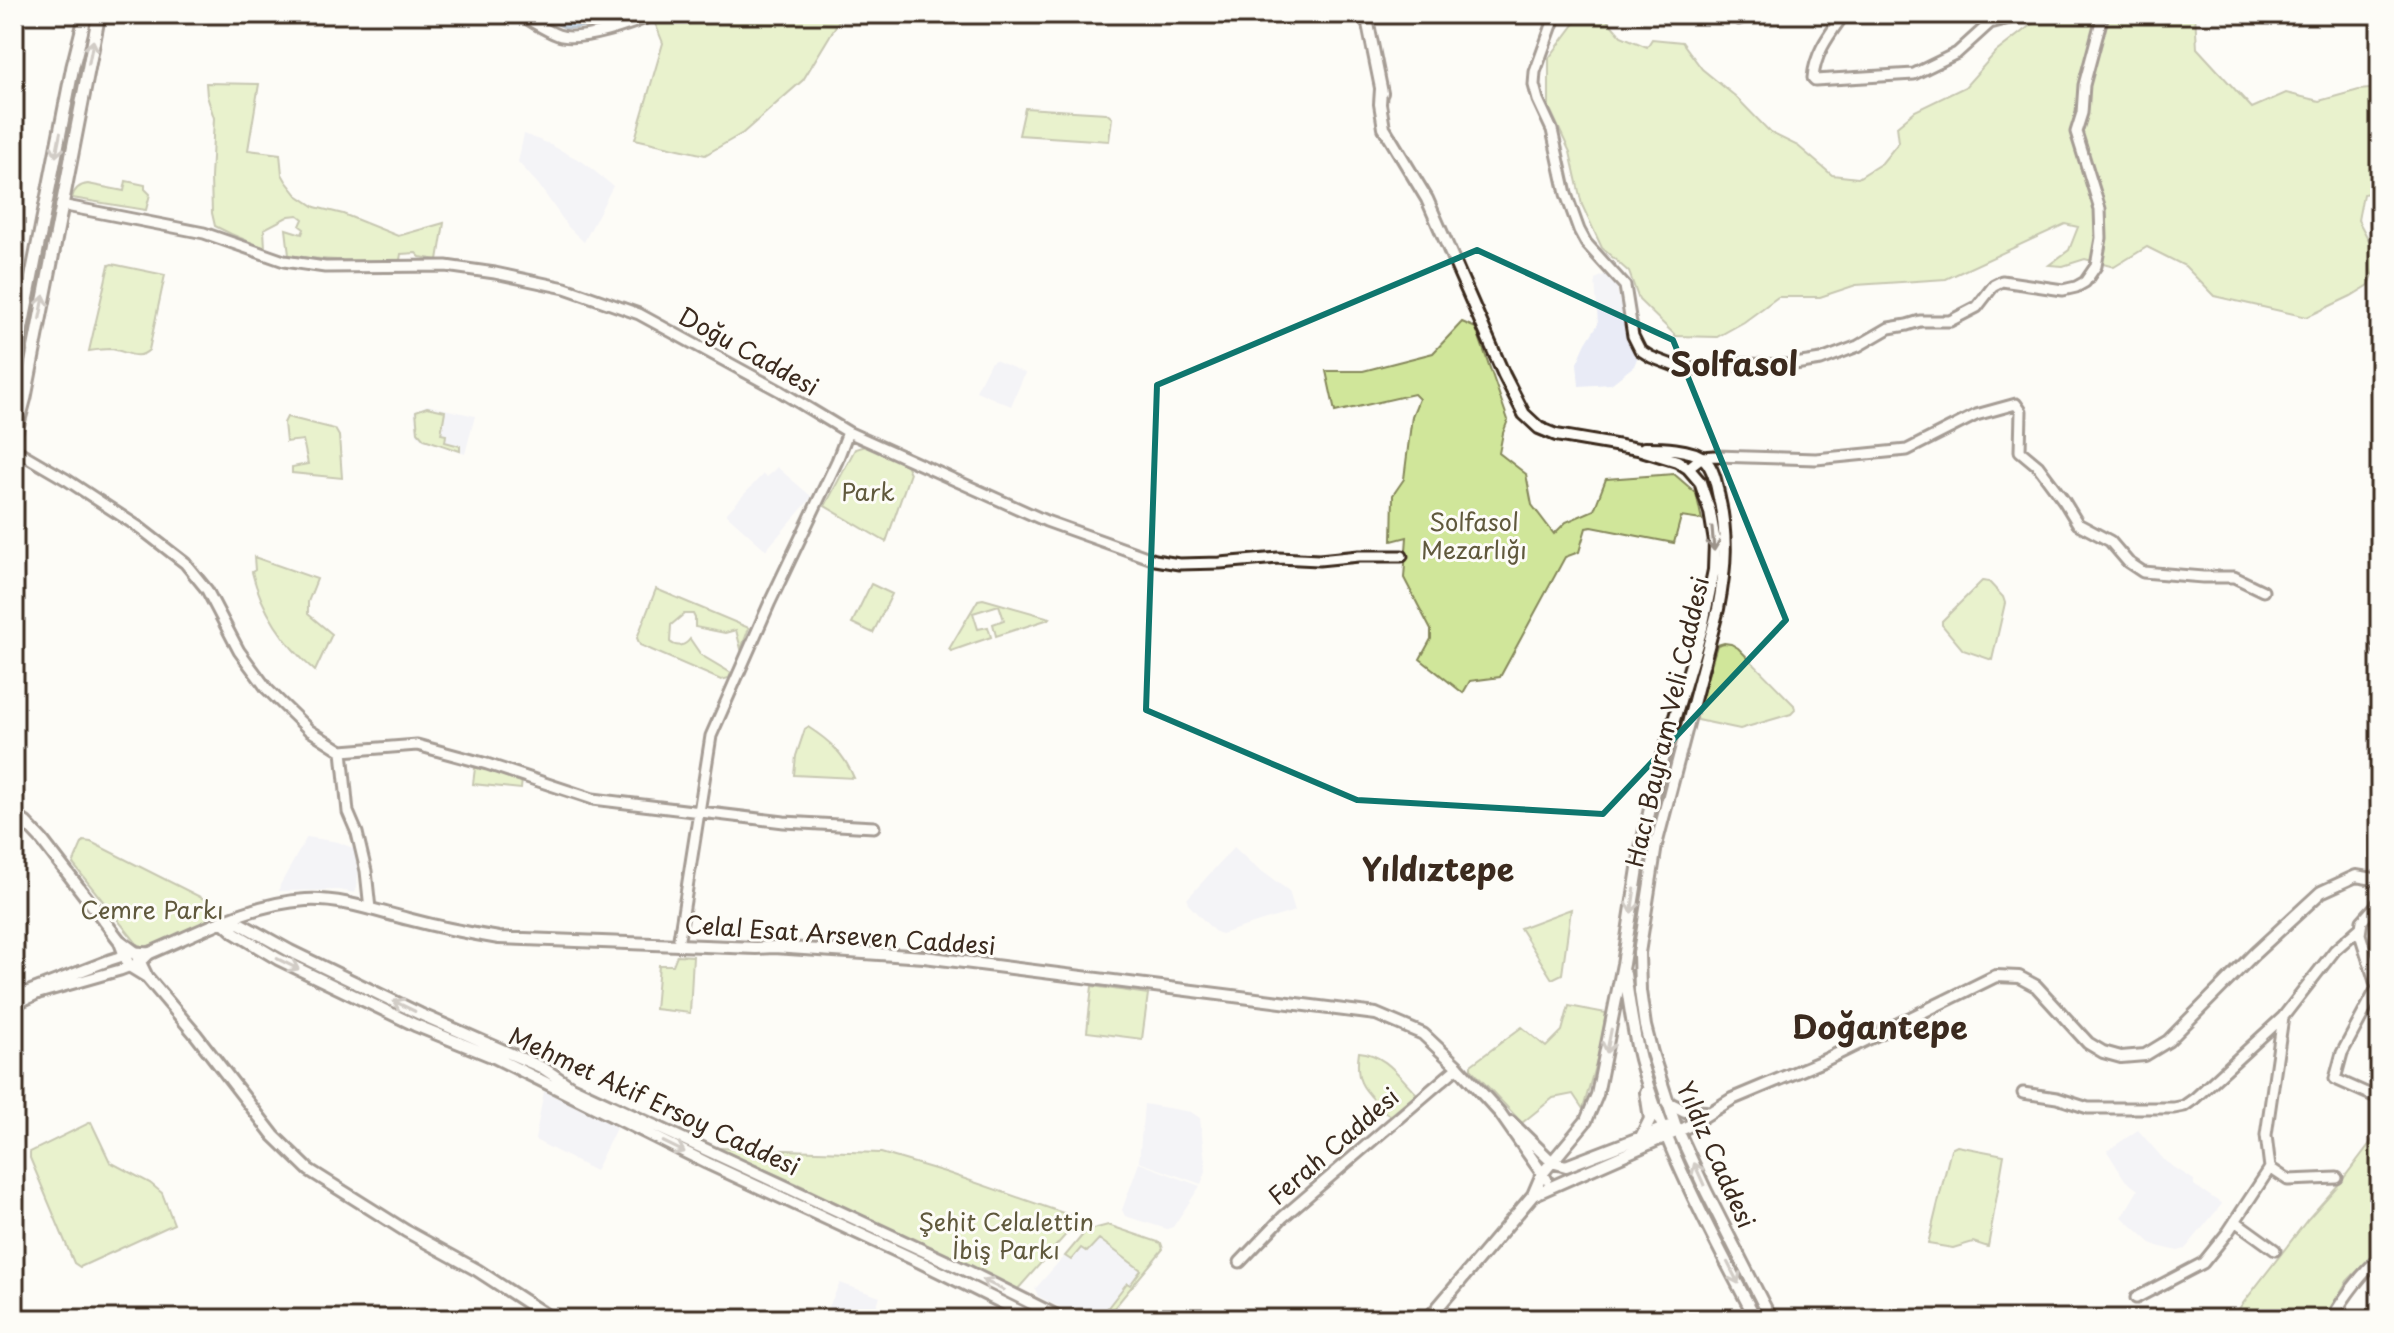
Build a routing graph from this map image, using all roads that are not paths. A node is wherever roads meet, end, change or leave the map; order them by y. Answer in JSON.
{"nodes":[{"id":1,"x":86,"y":14,"type":"edge"},
{"id":2,"x":99,"y":14,"type":"edge"},
{"id":3,"x":518,"y":14,"type":"edge"},
{"id":4,"x":656,"y":14,"type":"edge"},
{"id":5,"x":1366,"y":14,"type":"edge"},
{"id":6,"x":1556,"y":14,"type":"edge"},
{"id":7,"x":1844,"y":14,"type":"edge"},
{"id":8,"x":2025,"y":14,"type":"edge"},
{"id":9,"x":2103,"y":14,"type":"edge"},
{"id":10,"x":61,"y":205,"type":"junction"},
{"id":11,"x":14,"y":367,"type":"edge"},
{"id":12,"x":848,"y":432,"type":"junction"},
{"id":13,"x":14,"y":438,"type":"edge"},
{"id":14,"x":14,"y":449,"type":"edge"},
{"id":15,"x":1638,"y":449,"type":"junction"},
{"id":16,"x":1702,"y":457,"type":"junction"},
{"id":17,"x":1688,"y":468,"type":"junction"},
{"id":18,"x":1402,"y":556,"type":"dead end"},
{"id":19,"x":2263,"y":591,"type":"dead end"},
{"id":20,"x":342,"y":751,"type":"junction"},
{"id":21,"x":700,"y":811,"type":"junction"},
{"id":22,"x":14,"y":815,"type":"edge"},
{"id":23,"x":874,"y":827,"type":"dead end"},
{"id":24,"x":2380,"y":880,"type":"edge"},
{"id":25,"x":2380,"y":901,"type":"edge"},
{"id":26,"x":370,"y":909,"type":"junction"},
{"id":27,"x":226,"y":920,"type":"junction"},
{"id":28,"x":2361,"y":927,"type":"junction"},
{"id":29,"x":678,"y":945,"type":"junction"},
{"id":30,"x":150,"y":953,"type":"junction"},
{"id":31,"x":1639,"y":953,"type":"joint"},
{"id":32,"x":130,"y":958,"type":"junction"},
{"id":33,"x":141,"y":962,"type":"junction"},
{"id":34,"x":1623,"y":964,"type":"junction"},
{"id":35,"x":147,"y":977,"type":"junction"},
{"id":36,"x":14,"y":997,"type":"edge"},
{"id":37,"x":14,"y":1005,"type":"edge"},
{"id":38,"x":2283,"y":1017,"type":"junction"},
{"id":39,"x":1640,"y":1058,"type":"junction"},
{"id":40,"x":1458,"y":1067,"type":"junction"},
{"id":41,"x":2023,"y":1093,"type":"dead end"},
{"id":42,"x":2380,"y":1099,"type":"edge"},
{"id":43,"x":1666,"y":1101,"type":"junction"},
{"id":44,"x":1709,"y":1111,"type":"junction"},
{"id":45,"x":1500,"y":1113,"type":"junction"},
{"id":46,"x":1671,"y":1130,"type":"junction"},
{"id":47,"x":1640,"y":1139,"type":"junction"},
{"id":48,"x":1554,"y":1163,"type":"junction"},
{"id":49,"x":2270,"y":1168,"type":"junction"},
{"id":50,"x":1542,"y":1174,"type":"junction"},
{"id":51,"x":2337,"y":1178,"type":"dead end"},
{"id":52,"x":1555,"y":1184,"type":"junction"},
{"id":53,"x":1533,"y":1195,"type":"junction"},
{"id":54,"x":2235,"y":1221,"type":"junction"},
{"id":55,"x":2275,"y":1250,"type":"dead end"},
{"id":56,"x":2380,"y":1257,"type":"edge"},
{"id":57,"x":1240,"y":1262,"type":"dead end"},
{"id":58,"x":2136,"y":1298,"type":"dead end"},
{"id":59,"x":552,"y":1319,"type":"edge"},
{"id":60,"x":1035,"y":1319,"type":"edge"},
{"id":61,"x":1063,"y":1319,"type":"edge"},
{"id":62,"x":1428,"y":1319,"type":"edge"},
{"id":63,"x":1756,"y":1319,"type":"edge"},
{"id":64,"x":1771,"y":1319,"type":"edge"},
{"id":65,"x":2331,"y":1319,"type":"edge"}],
"edges":[{"from":1,"to":11,"type":"highway","one_way":true},
{"from":10,"to":2,"type":"highway","one_way":true},
{"from":3,"to":4,"type":"street"},
{"from":5,"to":15,"type":"main road"},
{"from":6,"to":9,"type":"street"},
{"from":7,"to":8,"type":"street"},
{"from":10,"to":12,"type":"street","name":"Doğu Caddesi"},
{"from":13,"to":10,"type":"highway","one_way":true},
{"from":12,"to":18,"type":"street","name":"Doğu Caddesi"},
{"from":12,"to":21,"type":"street"},
{"from":14,"to":20,"type":"street"},
{"from":15,"to":16,"type":"main road"},
{"from":15,"to":17,"type":"main road"},
{"from":16,"to":17,"type":"street"},
{"from":16,"to":19,"type":"street"},
{"from":16,"to":31,"type":"main road","name":"Hacı Bayram Veli Caddesi"},
{"from":17,"to":34,"type":"main road","one_way":true},
{"from":20,"to":21,"type":"street"},
{"from":20,"to":26,"type":"street"},
{"from":21,"to":23,"type":"street"},
{"from":21,"to":29,"type":"street"},
{"from":22,"to":32,"type":"main road"},
{"from":24,"to":44,"type":"main road"},
{"from":25,"to":28,"type":"street"},
{"from":26,"to":27,"type":"main road","name":"Celal Esat Arseven Caddesi"},
{"from":26,"to":29,"type":"main road","name":"Celal Esat Arseven Caddesi"},
{"from":27,"to":30,"type":"main road","name":"Celal Esat Arseven Caddesi"},
{"from":27,"to":60,"type":"main road","name":"Mehmet Akif Ersoy Caddesi","one_way":true},
{"from":61,"to":27,"type":"main road","name":"Mehmet Akif Ersoy Caddesi","one_way":true},
{"from":28,"to":38,"type":"street"},
{"from":28,"to":42,"type":"street"},
{"from":29,"to":40,"type":"main road","name":"Celal Esat Arseven Caddesi"},
{"from":30,"to":32,"type":"street"},
{"from":30,"to":33,"type":"street"},
{"from":31,"to":43,"type":"main road","name":"Yıldız Caddesi"},
{"from":32,"to":33,"type":"main road"},
{"from":32,"to":35,"type":"main road"},
{"from":32,"to":36,"type":"street"},
{"from":32,"to":37,"type":"street"},
{"from":33,"to":35,"type":"main road"},
{"from":34,"to":39,"type":"main road","name":"Yıldız Caddesi"},
{"from":34,"to":48,"type":"main road","one_way":true},
{"from":35,"to":59,"type":"main road"},
{"from":38,"to":41,"type":"street"},
{"from":38,"to":49,"type":"street"},
{"from":39,"to":46,"type":"main road","name":"Yıldız Caddesi"},
{"from":39,"to":47,"type":"main road"},
{"from":40,"to":45,"type":"main road","name":"Celal Esat Arseven Caddesi"},
{"from":40,"to":57,"type":"street","name":"Ferah Caddesi"},
{"from":43,"to":44,"type":"main road"},
{"from":43,"to":46,"type":"main road","name":"Yıldız Caddesi"},
{"from":44,"to":46,"type":"main road"},
{"from":45,"to":48,"type":"main road"},
{"from":45,"to":50,"type":"main road"},
{"from":46,"to":47,"type":"main road"},
{"from":46,"to":52,"type":"main road"},
{"from":46,"to":63,"type":"main road","name":"Yıldız Caddesi","one_way":true},
{"from":64,"to":46,"type":"main road","name":"Yıldız Caddesi","one_way":true},
{"from":47,"to":48,"type":"main road"},
{"from":48,"to":50,"type":"main road"},
{"from":48,"to":52,"type":"main road"},
{"from":49,"to":51,"type":"street"},
{"from":49,"to":54,"type":"street"},
{"from":50,"to":52,"type":"main road"},
{"from":50,"to":53,"type":"main road"},
{"from":52,"to":53,"type":"main road"},
{"from":53,"to":62,"type":"main road"},
{"from":54,"to":55,"type":"street"},
{"from":54,"to":58,"type":"street"},
{"from":56,"to":65,"type":"street"}]}
